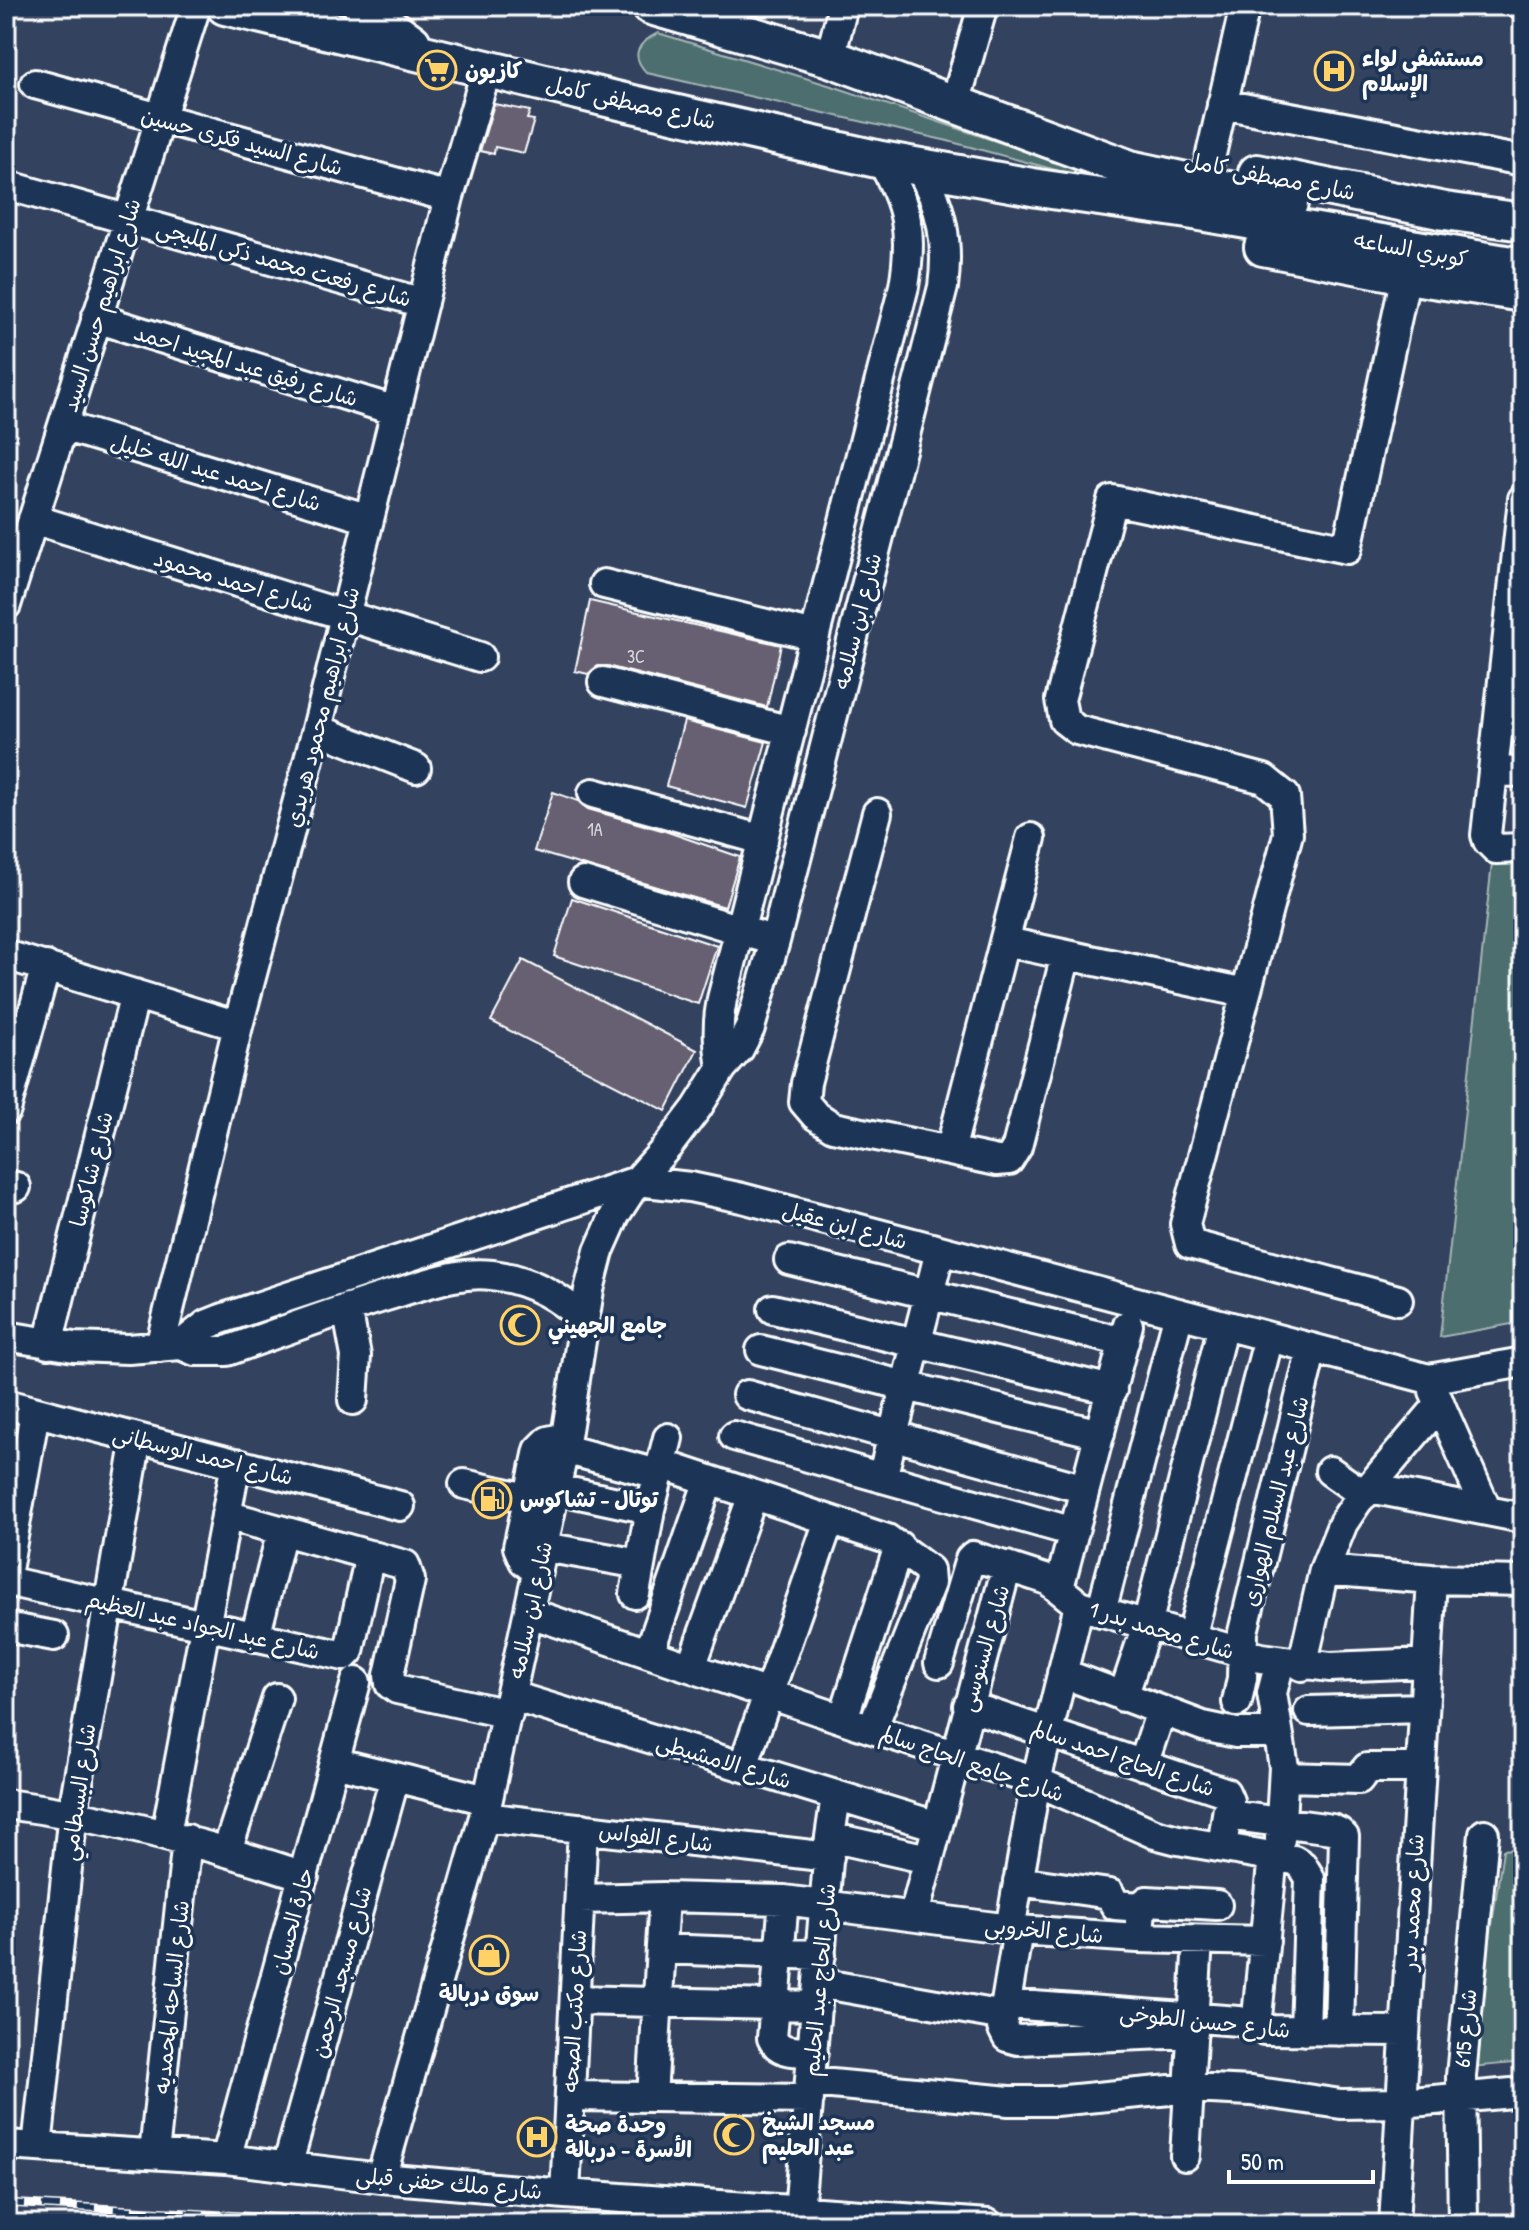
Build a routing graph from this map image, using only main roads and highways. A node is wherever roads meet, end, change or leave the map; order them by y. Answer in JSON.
{"nodes":[{"id":1,"x":225,"y":6,"type":"edge"},
{"id":2,"x":362,"y":6,"type":"edge"},
{"id":3,"x":651,"y":6,"type":"edge"},
{"id":4,"x":726,"y":16,"type":"edge"},
{"id":5,"x":426,"y":54,"type":"junction"},
{"id":6,"x":1017,"y":128,"type":"junction"},
{"id":7,"x":1038,"y":188,"type":"junction"},
{"id":8,"x":1302,"y":217,"type":"junction"},
{"id":9,"x":1523,"y":222,"type":"edge"},
{"id":10,"x":1523,"y":243,"type":"edge"},
{"id":11,"x":1523,"y":267,"type":"edge"},
{"id":12,"x":1523,"y":293,"type":"edge"}],
"edges":[{"from":1,"to":5,"type":"main road","name":"شارع مصطفى كامل"},
{"from":2,"to":5,"type":"main road"},
{"from":3,"to":4,"type":"main road","name":"شارع مصطفى كامل"},
{"from":4,"to":6,"type":"main road","name":"شارع مصطفى كامل"},
{"from":5,"to":7,"type":"main road","name":"شارع مصطفى كامل"},
{"from":6,"to":8,"type":"main road","name":"شارع مصطفى كامل"},
{"from":6,"to":9,"type":"main road","name":"شارع مصطفى كامل"},
{"from":7,"to":8,"type":"main road","name":"شارع مصطفى كامل"},
{"from":7,"to":12,"type":"main road","name":"شارع مصطفى كامل"},
{"from":8,"to":10,"type":"main road","name":"كوبري الساعه"},
{"from":8,"to":11,"type":"main road","name":"كوبري الساعه"}]}
